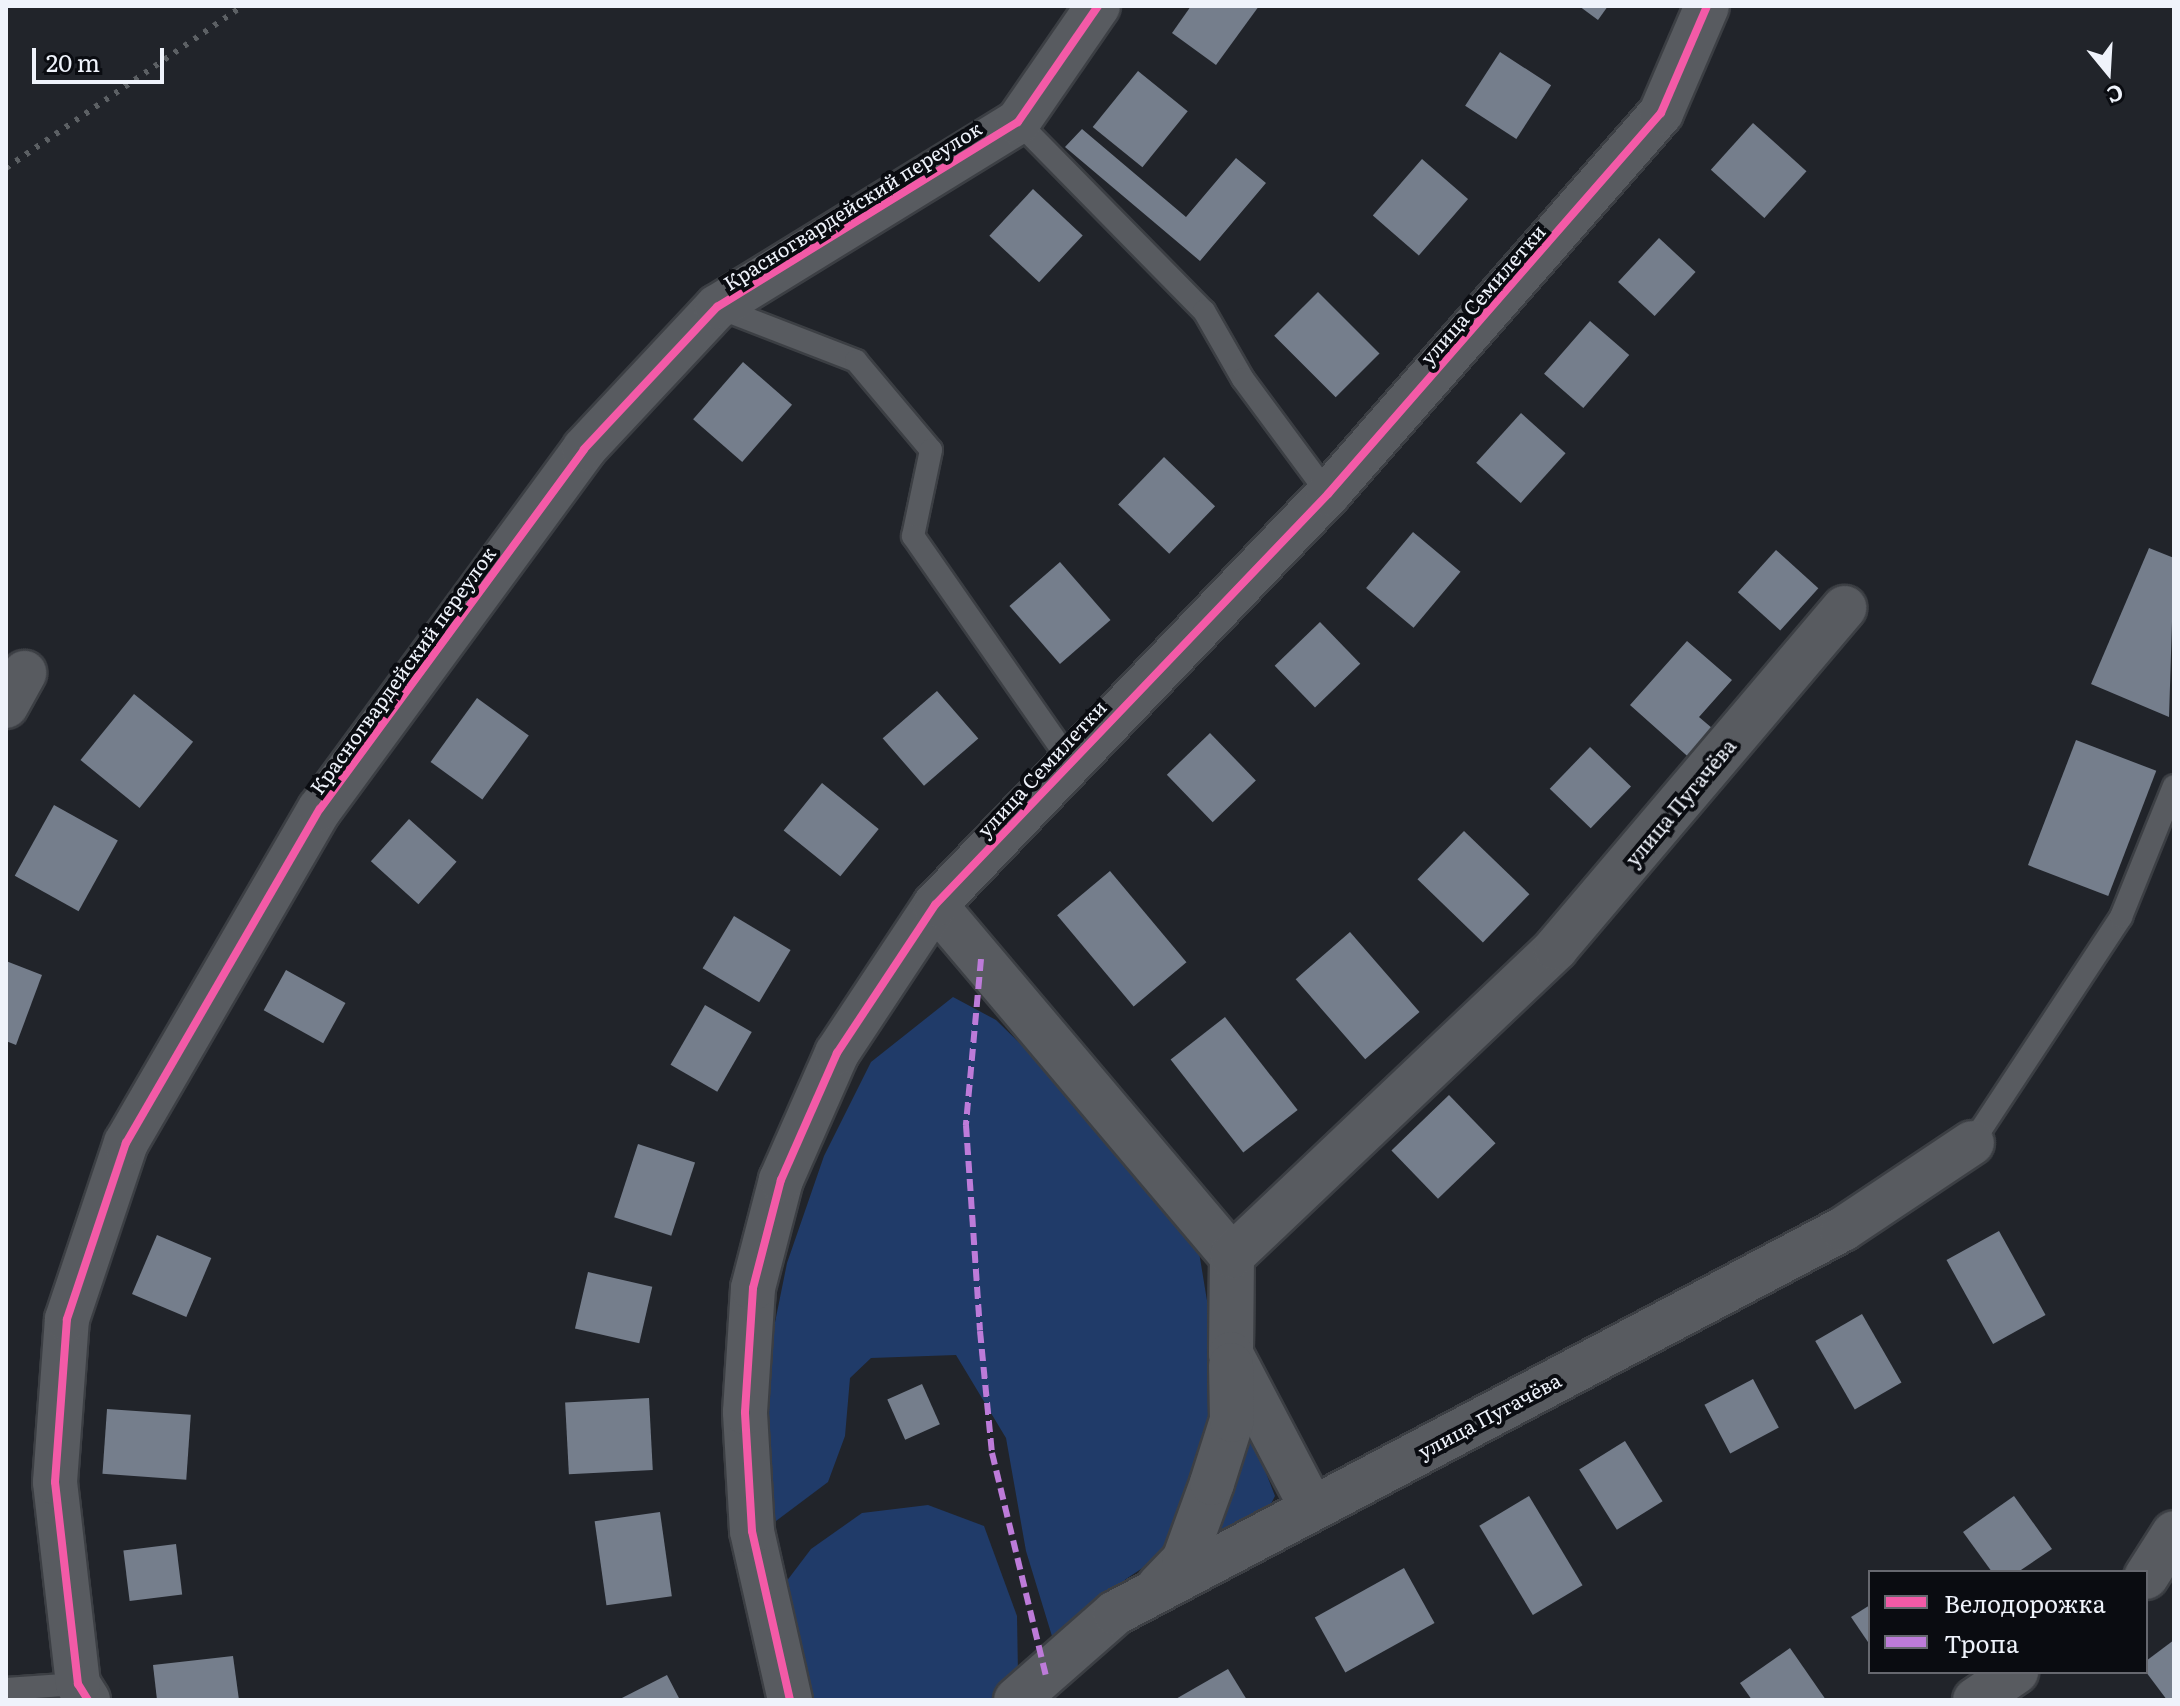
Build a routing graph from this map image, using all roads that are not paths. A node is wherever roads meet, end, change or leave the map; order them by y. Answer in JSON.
{"nodes":[{"id":1,"x":1098,"y":6,"type":"edge"},
{"id":2,"x":1707,"y":6,"type":"edge"},
{"id":3,"x":1018,"y":122,"type":"junction"},
{"id":4,"x":717,"y":307,"type":"junction"},
{"id":5,"x":1328,"y":494,"type":"junction"},
{"id":6,"x":1844,"y":608,"type":"dead end"},
{"id":7,"x":1069,"y":760,"type":"junction"},
{"id":8,"x":2174,"y":786,"type":"edge"},
{"id":9,"x":935,"y":905,"type":"junction"},
{"id":10,"x":1972,"y":1143,"type":"joint"},
{"id":11,"x":1232,"y":1256,"type":"junction"},
{"id":12,"x":1231,"y":1354,"type":"junction"},
{"id":13,"x":1312,"y":1508,"type":"junction"},
{"id":14,"x":2174,"y":1533,"type":"edge"},
{"id":15,"x":2148,"y":1574,"type":"edge"},
{"id":16,"x":1153,"y":1593,"type":"junction"},
{"id":17,"x":2013,"y":1674,"type":"edge"},
{"id":18,"x":6,"y":1689,"type":"edge"},
{"id":19,"x":83,"y":1692,"type":"edge"},
{"id":20,"x":1031,"y":1692,"type":"edge"},
{"id":21,"x":790,"y":1700,"type":"edge"},
{"id":22,"x":1975,"y":1700,"type":"edge"}],
"edges":[{"from":1,"to":3,"type":"street","name":"Красногвардейский переулок"},
{"from":2,"to":5,"type":"street","name":"улица Семилетки"},
{"from":3,"to":4,"type":"street","name":"Красногвардейский переулок"},
{"from":3,"to":5,"type":"lane"},
{"from":4,"to":7,"type":"lane"},
{"from":4,"to":19,"type":"street","name":"Красногвардейский переулок"},
{"from":5,"to":7,"type":"street","name":"улица Семилетки"},
{"from":6,"to":11,"type":"street","name":"улица Пугачёва"},
{"from":7,"to":9,"type":"street","name":"улица Семилетки"},
{"from":8,"to":10,"type":"lane"},
{"from":9,"to":11,"type":"street"},
{"from":9,"to":21,"type":"street","name":"улица Семилетки"},
{"from":10,"to":13,"type":"street","name":"улица Пугачёва"},
{"from":11,"to":12,"type":"street"},
{"from":12,"to":13,"type":"street"},
{"from":12,"to":16,"type":"street"},
{"from":13,"to":16,"type":"street","name":"улица Пугачёва"},
{"from":14,"to":15,"type":"street"},
{"from":16,"to":20,"type":"street","name":"улица Пугачёва"},
{"from":17,"to":22,"type":"street"},
{"from":18,"to":19,"type":"lane"}]}
